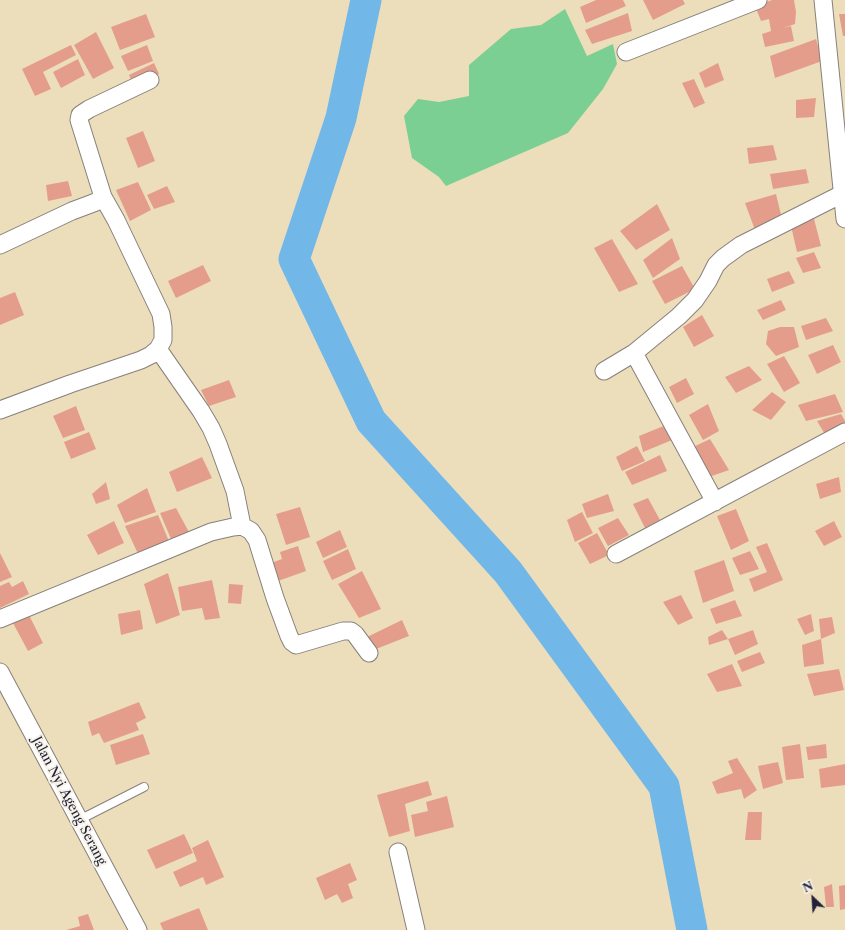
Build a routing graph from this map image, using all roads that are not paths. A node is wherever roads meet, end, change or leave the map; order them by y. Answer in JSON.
{"nodes":[{"id":1,"x":758,"y":0,"type":"edge"},
{"id":2,"x":823,"y":0,"type":"edge"},
{"id":3,"x":626,"y":52,"type":"dead end"},
{"id":4,"x":150,"y":80,"type":"dead end"},
{"id":5,"x":842,"y":194,"type":"junction"},
{"id":6,"x":103,"y":197,"type":"junction"},
{"id":7,"x":845,"y":219,"type":"edge"},
{"id":8,"x":0,"y":244,"type":"edge"},
{"id":9,"x":158,"y":349,"type":"junction"},
{"id":10,"x":634,"y":353,"type":"junction"},
{"id":11,"x":604,"y":371,"type":"dead end"},
{"id":12,"x":0,"y":410,"type":"edge"},
{"id":13,"x":845,"y":432,"type":"edge"},
{"id":14,"x":715,"y":502,"type":"junction"},
{"id":15,"x":242,"y":526,"type":"junction"},
{"id":16,"x":616,"y":554,"type":"dead end"},
{"id":17,"x":0,"y":619,"type":"edge"},
{"id":18,"x":369,"y":653,"type":"dead end"},
{"id":19,"x":0,"y":672,"type":"edge"},
{"id":20,"x":144,"y":787,"type":"dead end"},
{"id":21,"x":79,"y":820,"type":"junction"},
{"id":22,"x":398,"y":852,"type":"dead end"},
{"id":23,"x":138,"y":930,"type":"edge"},
{"id":24,"x":416,"y":930,"type":"edge"}],
"edges":[{"from":1,"to":3,"type":"street"},
{"from":2,"to":5,"type":"street"},
{"from":4,"to":6,"type":"street"},
{"from":5,"to":7,"type":"street"},
{"from":5,"to":10,"type":"street"},
{"from":6,"to":8,"type":"street"},
{"from":6,"to":9,"type":"street"},
{"from":9,"to":12,"type":"street"},
{"from":9,"to":15,"type":"street"},
{"from":10,"to":11,"type":"street"},
{"from":10,"to":14,"type":"street"},
{"from":13,"to":14,"type":"street"},
{"from":14,"to":16,"type":"street"},
{"from":15,"to":17,"type":"street"},
{"from":15,"to":18,"type":"street"},
{"from":19,"to":21,"type":"street","name":"Jalan Nyi Ageng Serang"},
{"from":20,"to":21,"type":"lane"},
{"from":21,"to":23,"type":"street","name":"Jalan Nyi Ageng Serang"},
{"from":22,"to":24,"type":"street"}]}
